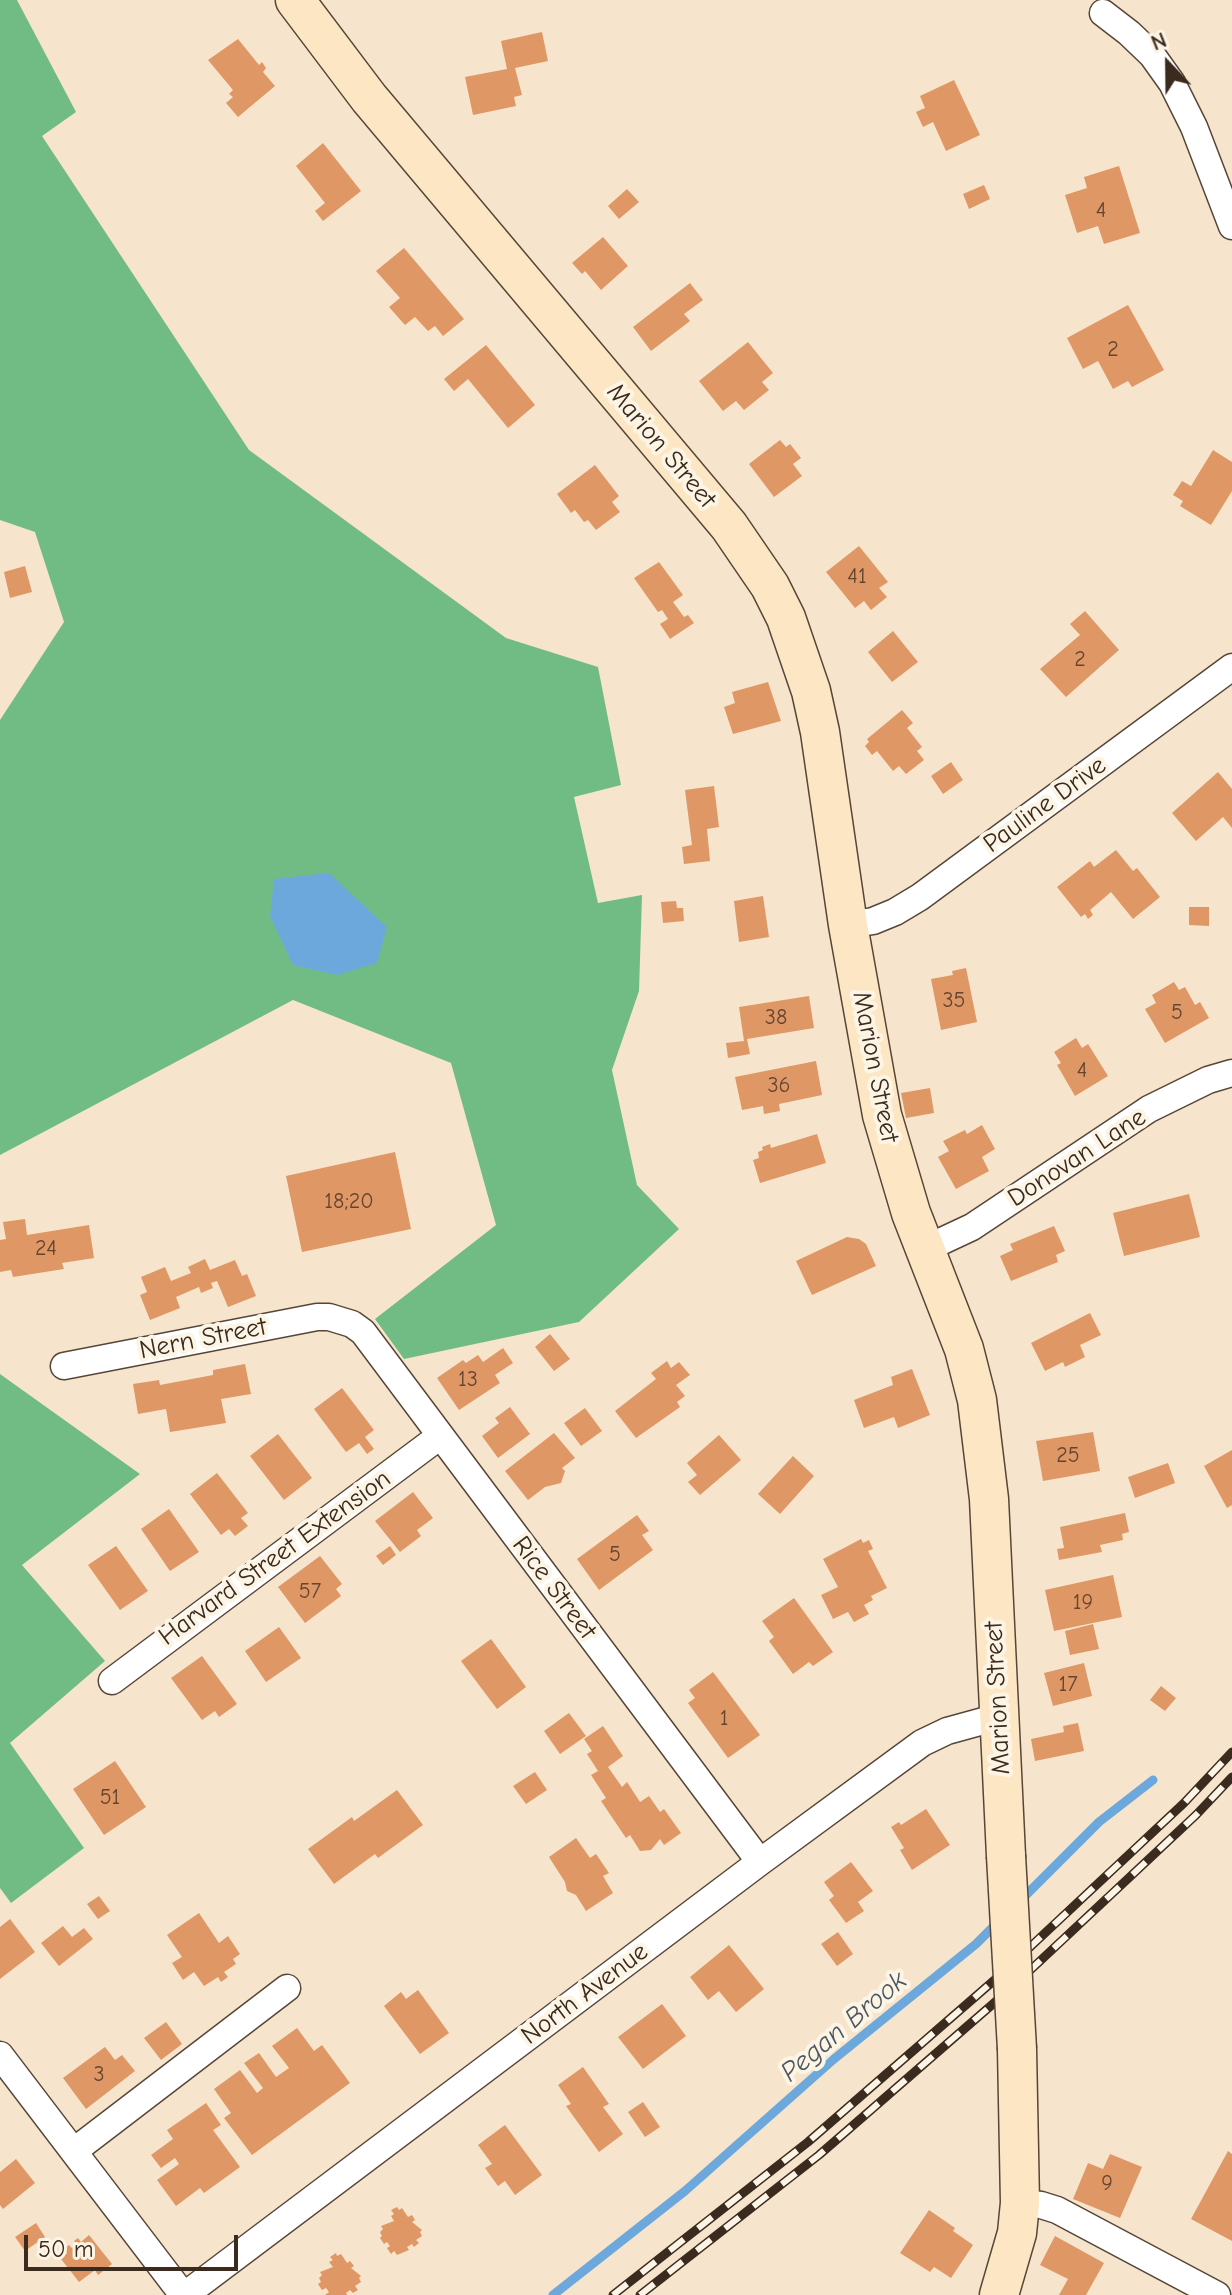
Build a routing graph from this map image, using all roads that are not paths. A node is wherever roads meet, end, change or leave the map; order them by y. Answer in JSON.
{"nodes":[{"id":1,"x":295,"y":0,"type":"edge"},
{"id":2,"x":1103,"y":13,"type":"dead end"},
{"id":3,"x":1232,"y":226,"type":"edge"},
{"id":4,"x":1232,"y":667,"type":"edge"},
{"id":5,"x":848,"y":925,"type":"junction"},
{"id":6,"x":1232,"y":1073,"type":"edge"},
{"id":7,"x":925,"y":1249,"type":"junction"},
{"id":8,"x":343,"y":1320,"type":"joint"},
{"id":9,"x":64,"y":1366,"type":"dead end"},
{"id":10,"x":440,"y":1436,"type":"junction"},
{"id":11,"x":112,"y":1681,"type":"dead end"},
{"id":12,"x":998,"y":1717,"type":"junction"},
{"id":13,"x":760,"y":1862,"type":"junction"},
{"id":14,"x":287,"y":1988,"type":"dead end"},
{"id":15,"x":0,"y":2055,"type":"edge"},
{"id":16,"x":74,"y":2151,"type":"junction"},
{"id":17,"x":1020,"y":2203,"type":"junction"},
{"id":18,"x":184,"y":2295,"type":"edge"},
{"id":19,"x":999,"y":2295,"type":"edge"},
{"id":20,"x":1217,"y":2295,"type":"edge"}],
"edges":[{"from":1,"to":5,"type":"street","name":"Marion Street"},
{"from":2,"to":3,"type":"street"},
{"from":4,"to":5,"type":"street","name":"Pauline Drive"},
{"from":5,"to":7,"type":"street","name":"Marion Street"},
{"from":6,"to":7,"type":"street","name":"Donovan Lane"},
{"from":7,"to":12,"type":"street","name":"Marion Street"},
{"from":8,"to":9,"type":"street","name":"Nern Street"},
{"from":8,"to":10,"type":"street","name":"Rice Street"},
{"from":10,"to":11,"type":"street","name":"Harvard Street Extension"},
{"from":10,"to":13,"type":"street","name":"Rice Street"},
{"from":12,"to":13,"type":"street","name":"North Avenue"},
{"from":12,"to":17,"type":"street","name":"Marion Street","bridge":true},
{"from":13,"to":18,"type":"street","name":"North Avenue"},
{"from":14,"to":16,"type":"street"},
{"from":15,"to":16,"type":"street"},
{"from":16,"to":18,"type":"street"},
{"from":17,"to":19,"type":"street","name":"Marion Street"},
{"from":17,"to":20,"type":"street"}]}
